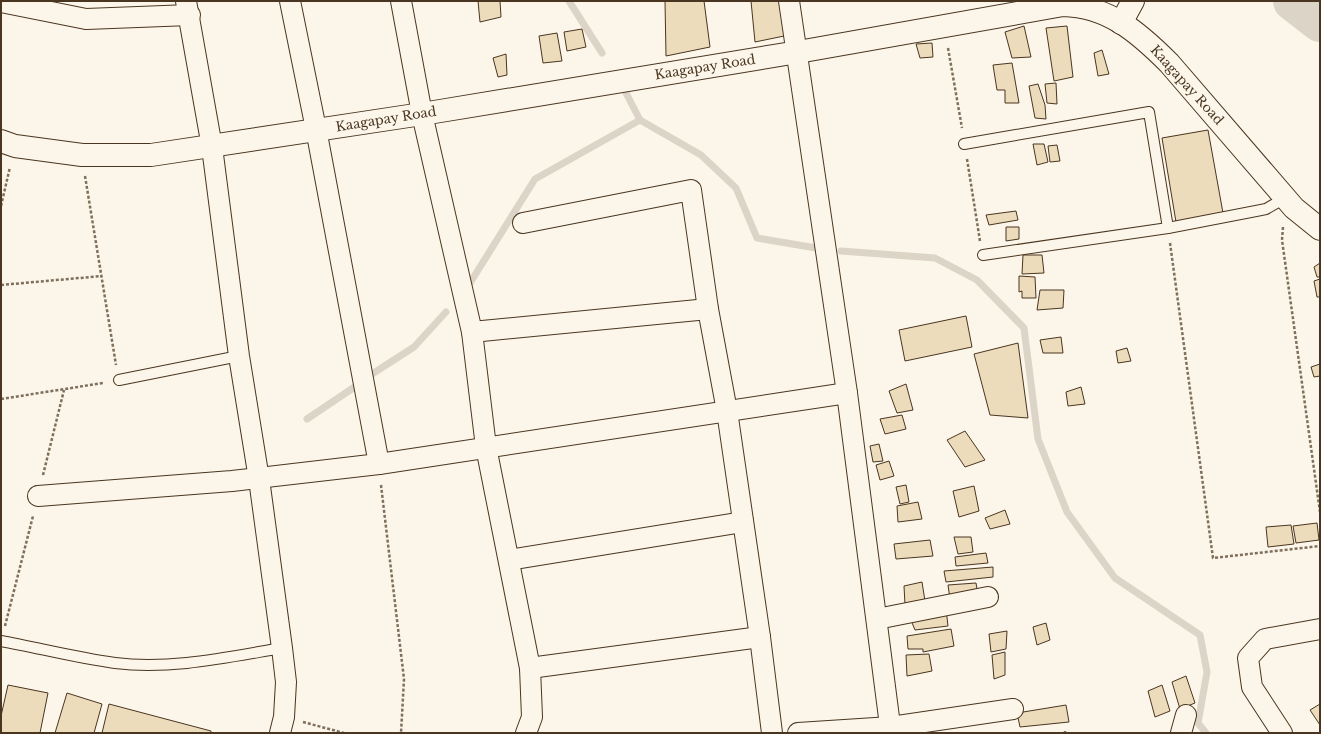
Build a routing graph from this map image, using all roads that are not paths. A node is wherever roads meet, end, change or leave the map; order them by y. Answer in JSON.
{"nodes":[{"id":1,"x":290,"y":1,"type":"edge"},
{"id":2,"x":401,"y":1,"type":"edge"},
{"id":3,"x":789,"y":1,"type":"edge"},
{"id":4,"x":1133,"y":1,"type":"edge"},
{"id":5,"x":1,"y":2,"type":"edge"},
{"id":6,"x":188,"y":8,"type":"edge"},
{"id":7,"x":1121,"y":23,"type":"junction"},
{"id":8,"x":798,"y":52,"type":"junction"},
{"id":9,"x":422,"y":114,"type":"junction"},
{"id":10,"x":316,"y":129,"type":"junction"},
{"id":11,"x":8,"y":143,"type":"edge"},
{"id":12,"x":964,"y":144,"type":"dead end"},
{"id":13,"x":212,"y":147,"type":"junction"},
{"id":14,"x":1290,"y":203,"type":"junction"},
{"id":15,"x":523,"y":223,"type":"dead end"},
{"id":16,"x":1168,"y":228,"type":"junction"},
{"id":17,"x":1320,"y":229,"type":"edge"},
{"id":18,"x":982,"y":255,"type":"dead end"},
{"id":19,"x":708,"y":309,"type":"junction"},
{"id":20,"x":472,"y":332,"type":"junction"},
{"id":21,"x":239,"y":356,"type":"junction"},
{"id":22,"x":119,"y":380,"type":"road end"},
{"id":23,"x":846,"y":393,"type":"junction"},
{"id":24,"x":727,"y":411,"type":"junction"},
{"id":25,"x":486,"y":447,"type":"junction"},
{"id":26,"x":379,"y":464,"type":"junction"},
{"id":27,"x":259,"y":479,"type":"junction"},
{"id":28,"x":38,"y":496,"type":"dead end"},
{"id":29,"x":743,"y":522,"type":"junction"},
{"id":30,"x":509,"y":560,"type":"junction"},
{"id":31,"x":988,"y":597,"type":"dead end"},
{"id":32,"x":877,"y":619,"type":"junction"},
{"id":33,"x":1320,"y":629,"type":"edge"},
{"id":34,"x":760,"y":637,"type":"junction"},
{"id":35,"x":1,"y":641,"type":"edge"},
{"id":36,"x":282,"y":648,"type":"junction"},
{"id":37,"x":530,"y":668,"type":"junction"},
{"id":38,"x":1013,"y":709,"type":"dead end"},
{"id":39,"x":891,"y":730,"type":"edge"},
{"id":40,"x":280,"y":733,"type":"edge"},
{"id":41,"x":526,"y":733,"type":"edge"},
{"id":42,"x":772,"y":733,"type":"edge"},
{"id":43,"x":798,"y":733,"type":"edge"},
{"id":44,"x":1282,"y":733,"type":"edge"}],
"edges":[{"from":1,"to":10,"type":"street"},
{"from":2,"to":9,"type":"street"},
{"from":3,"to":8,"type":"street"},
{"from":4,"to":7,"type":"street"},
{"from":5,"to":6,"type":"street"},
{"from":6,"to":13,"type":"street"},
{"from":7,"to":8,"type":"street","name":"Kaagapay Road"},
{"from":7,"to":14,"type":"street","name":"Kaagapay Road"},
{"from":8,"to":9,"type":"street","name":"Kaagapay Road"},
{"from":8,"to":23,"type":"street"},
{"from":9,"to":10,"type":"street","name":"Kaagapay Road"},
{"from":9,"to":20,"type":"street"},
{"from":10,"to":13,"type":"street","name":"Kaagapay Road"},
{"from":10,"to":26,"type":"street"},
{"from":11,"to":13,"type":"street","name":"Kaagapay Road"},
{"from":12,"to":16,"type":"lane"},
{"from":13,"to":21,"type":"street"},
{"from":14,"to":16,"type":"lane"},
{"from":14,"to":17,"type":"street","name":"Kaagapay Road"},
{"from":15,"to":19,"type":"street"},
{"from":16,"to":18,"type":"lane"},
{"from":19,"to":20,"type":"street"},
{"from":19,"to":24,"type":"street"},
{"from":20,"to":25,"type":"street"},
{"from":21,"to":22,"type":"lane"},
{"from":21,"to":27,"type":"street"},
{"from":23,"to":24,"type":"street"},
{"from":23,"to":32,"type":"street"},
{"from":24,"to":25,"type":"street"},
{"from":24,"to":29,"type":"street"},
{"from":25,"to":26,"type":"street"},
{"from":25,"to":30,"type":"street"},
{"from":26,"to":27,"type":"street"},
{"from":27,"to":28,"type":"street"},
{"from":27,"to":36,"type":"street"},
{"from":29,"to":30,"type":"street"},
{"from":29,"to":34,"type":"street"},
{"from":30,"to":37,"type":"street"},
{"from":31,"to":32,"type":"street"},
{"from":32,"to":39,"type":"street"},
{"from":33,"to":44,"type":"street"},
{"from":34,"to":37,"type":"street"},
{"from":34,"to":42,"type":"street"},
{"from":35,"to":36,"type":"lane"},
{"from":36,"to":40,"type":"street"},
{"from":37,"to":41,"type":"street"},
{"from":38,"to":39,"type":"street"},
{"from":39,"to":43,"type":"street"}]}
